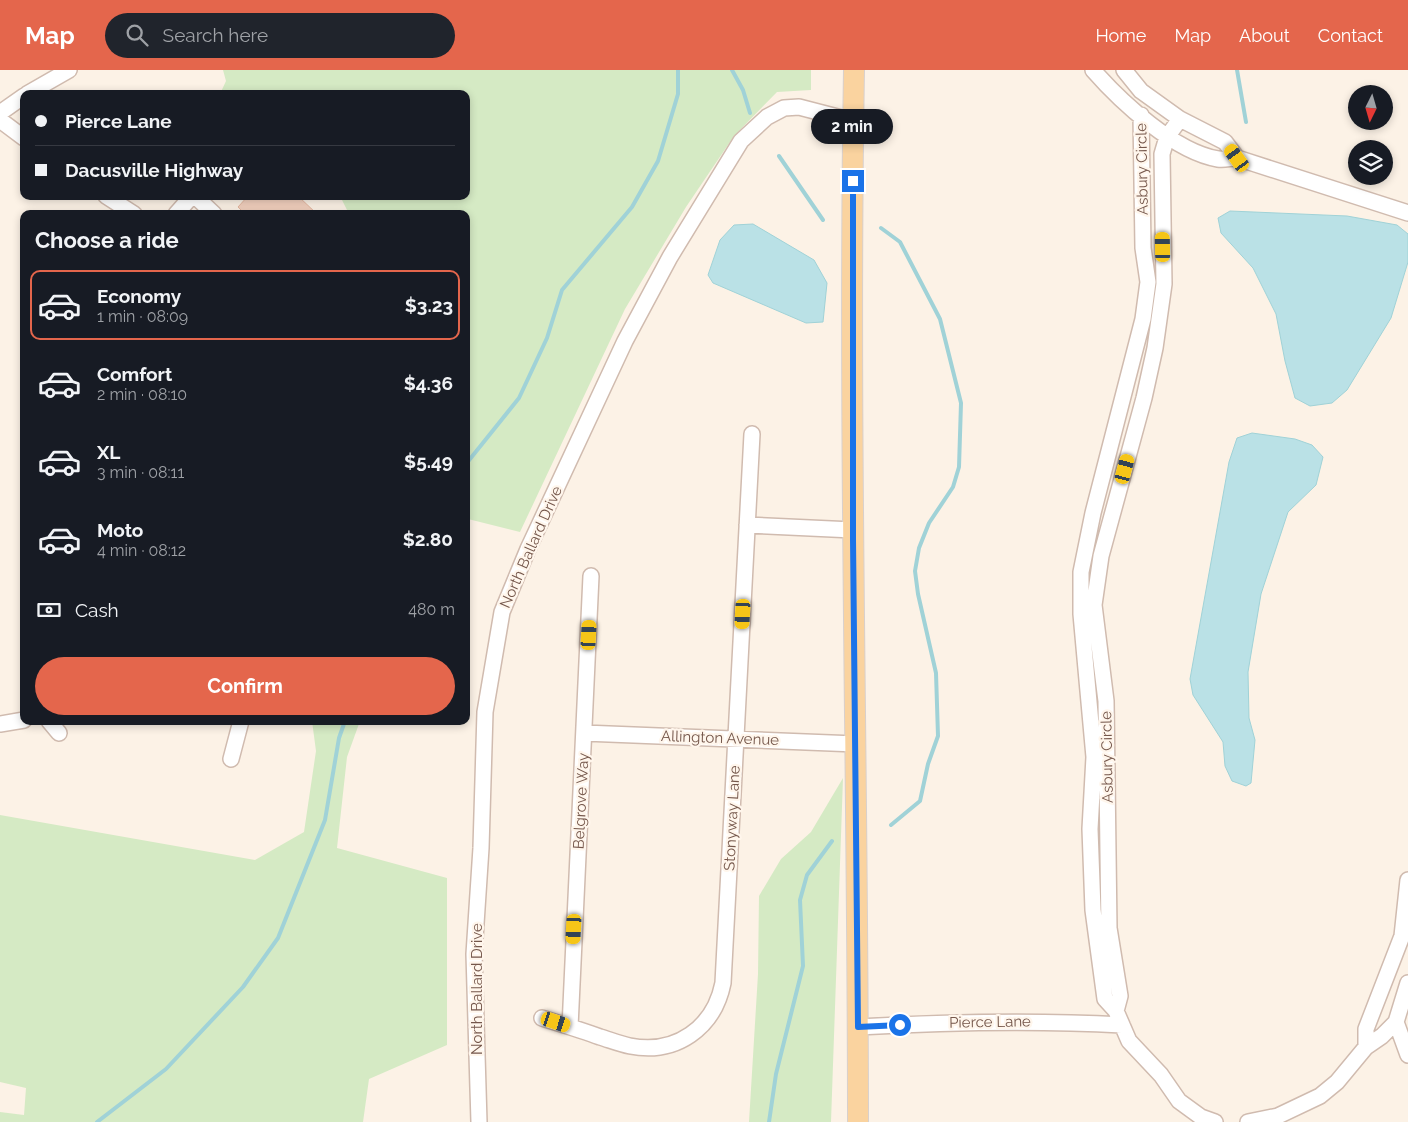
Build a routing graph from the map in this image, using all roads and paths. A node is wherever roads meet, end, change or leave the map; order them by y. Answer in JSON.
{"nodes":[{"id":1,"x":69,"y":70,"type":"edge"},
{"id":2,"x":854,"y":70,"type":"edge"},
{"id":3,"x":1093,"y":70,"type":"edge"},
{"id":4,"x":1124,"y":70,"type":"edge"},
{"id":5,"x":34,"y":90,"type":"edge"},
{"id":6,"x":20,"y":99,"type":"edge"},
{"id":7,"x":0,"y":113,"type":"edge"},
{"id":8,"x":1141,"y":115,"type":"junction"},
{"id":9,"x":1180,"y":119,"type":"junction"},
{"id":10,"x":0,"y":120,"type":"edge"},
{"id":11,"x":853,"y":121,"type":"junction"},
{"id":12,"x":20,"y":135,"type":"edge"},
{"id":13,"x":1167,"y":137,"type":"junction"},
{"id":14,"x":1237,"y":158,"type":"junction"},
{"id":15,"x":112,"y":200,"type":"edge"},
{"id":16,"x":199,"y":200,"type":"edge"},
{"id":17,"x":128,"y":210,"type":"edge"},
{"id":18,"x":210,"y":210,"type":"edge"},
{"id":19,"x":1408,"y":213,"type":"edge"},
{"id":20,"x":1148,"y":282,"type":"junction"},
{"id":21,"x":1164,"y":284,"type":"junction"},
{"id":22,"x":1136,"y":350,"type":"junction"},
{"id":23,"x":1154,"y":356,"type":"junction"},
{"id":24,"x":752,"y":434,"type":"dead end"},
{"id":25,"x":1101,"y":481,"type":"junction"},
{"id":26,"x":1120,"y":487,"type":"junction"},
{"id":27,"x":747,"y":525,"type":"junction"},
{"id":28,"x":853,"y":530,"type":"junction"},
{"id":29,"x":1086,"y":547,"type":"junction"},
{"id":30,"x":1103,"y":551,"type":"junction"},
{"id":31,"x":591,"y":576,"type":"dead end"},
{"id":32,"x":1098,"y":637,"type":"junction"},
{"id":33,"x":1083,"y":639,"type":"junction"},
{"id":34,"x":1104,"y":685,"type":"junction"},
{"id":35,"x":1087,"y":686,"type":"junction"},
{"id":36,"x":20,"y":721,"type":"edge"},
{"id":37,"x":0,"y":724,"type":"edge"},
{"id":38,"x":240,"y":725,"type":"edge"},
{"id":39,"x":584,"y":733,"type":"junction"},
{"id":40,"x":737,"y":739,"type":"junction"},
{"id":41,"x":856,"y":744,"type":"junction"},
{"id":42,"x":231,"y":759,"type":"dead end"},
{"id":43,"x":1108,"y":828,"type":"junction"},
{"id":44,"x":1090,"y":829,"type":"junction"},
{"id":45,"x":1408,"y":880,"type":"edge"},
{"id":46,"x":1092,"y":897,"type":"junction"},
{"id":47,"x":1109,"y":898,"type":"junction"},
{"id":48,"x":1102,"y":928,"type":"junction"},
{"id":49,"x":1408,"y":983,"type":"edge"},
{"id":50,"x":542,"y":1018,"type":"dead end"},
{"id":51,"x":1396,"y":1022,"type":"junction"},
{"id":52,"x":1122,"y":1025,"type":"junction"},
{"id":53,"x":570,"y":1026,"type":"junction"},
{"id":54,"x":858,"y":1027,"type":"junction"},
{"id":55,"x":1366,"y":1047,"type":"junction"},
{"id":56,"x":1408,"y":1055,"type":"edge"},
{"id":57,"x":479,"y":1122,"type":"edge"},
{"id":58,"x":858,"y":1122,"type":"edge"},
{"id":59,"x":1215,"y":1122,"type":"edge"},
{"id":60,"x":1248,"y":1122,"type":"edge"}],
"edges":[{"from":1,"to":5,"type":"street"},
{"from":2,"to":11,"type":"main road"},
{"from":3,"to":8,"type":"street"},
{"from":4,"to":9,"type":"street"},
{"from":6,"to":7,"type":"street"},
{"from":8,"to":13,"type":"street"},
{"from":8,"to":20,"type":"street","name":"Asbury Circle"},
{"from":9,"to":13,"type":"street","name":"Asbury Circle"},
{"from":9,"to":14,"type":"street"},
{"from":10,"to":12,"type":"street"},
{"from":11,"to":28,"type":"main road"},
{"from":11,"to":57,"type":"street","name":"North Ballard Drive"},
{"from":13,"to":14,"type":"street"},
{"from":13,"to":21,"type":"street","name":"Asbury Circle"},
{"from":14,"to":19,"type":"street"},
{"from":15,"to":17,"type":"street"},
{"from":16,"to":18,"type":"street"},
{"from":20,"to":21,"type":"street"},
{"from":20,"to":22,"type":"street","name":"Asbury Circle"},
{"from":21,"to":23,"type":"street","name":"Asbury Circle"},
{"from":22,"to":23,"type":"street"},
{"from":22,"to":25,"type":"street","name":"Asbury Circle"},
{"from":23,"to":26,"type":"street","name":"Asbury Circle"},
{"from":24,"to":27,"type":"street","name":"Stonyway Lane"},
{"from":25,"to":26,"type":"street"},
{"from":25,"to":29,"type":"street","name":"Asbury Circle"},
{"from":26,"to":30,"type":"street","name":"Asbury Circle"},
{"from":27,"to":28,"type":"street"},
{"from":27,"to":40,"type":"street","name":"Stonyway Lane"},
{"from":28,"to":41,"type":"main road"},
{"from":29,"to":30,"type":"street"},
{"from":29,"to":33,"type":"street","name":"Asbury Circle"},
{"from":30,"to":32,"type":"street","name":"Asbury Circle"},
{"from":31,"to":39,"type":"street","name":"Belgrove Way"},
{"from":32,"to":33,"type":"street"},
{"from":32,"to":34,"type":"street","name":"Asbury Circle"},
{"from":33,"to":35,"type":"street","name":"Asbury Circle"},
{"from":34,"to":35,"type":"street"},
{"from":34,"to":43,"type":"street","name":"Asbury Circle"},
{"from":35,"to":44,"type":"street","name":"Asbury Circle"},
{"from":36,"to":37,"type":"street"},
{"from":38,"to":42,"type":"street"},
{"from":39,"to":40,"type":"street","name":"Allington Avenue"},
{"from":39,"to":53,"type":"street","name":"Belgrove Way"},
{"from":40,"to":41,"type":"street","name":"Allington Avenue"},
{"from":40,"to":53,"type":"street","name":"Stonyway Lane"},
{"from":41,"to":54,"type":"main road"},
{"from":43,"to":44,"type":"street"},
{"from":43,"to":47,"type":"street","name":"Asbury Circle"},
{"from":44,"to":46,"type":"street","name":"Asbury Circle"},
{"from":45,"to":55,"type":"street"},
{"from":46,"to":47,"type":"street"},
{"from":46,"to":48,"type":"street","name":"Asbury Circle"},
{"from":47,"to":48,"type":"street","name":"Asbury Circle"},
{"from":48,"to":52,"type":"street","name":"Asbury Circle"},
{"from":49,"to":51,"type":"street"},
{"from":50,"to":53,"type":"street","name":"Stonyway Lane"},
{"from":51,"to":55,"type":"street"},
{"from":51,"to":56,"type":"street"},
{"from":52,"to":54,"type":"street","name":"Pierce Lane"},
{"from":52,"to":59,"type":"street","name":"Asbury Circle"},
{"from":54,"to":58,"type":"main road"},
{"from":55,"to":60,"type":"street"}]}
